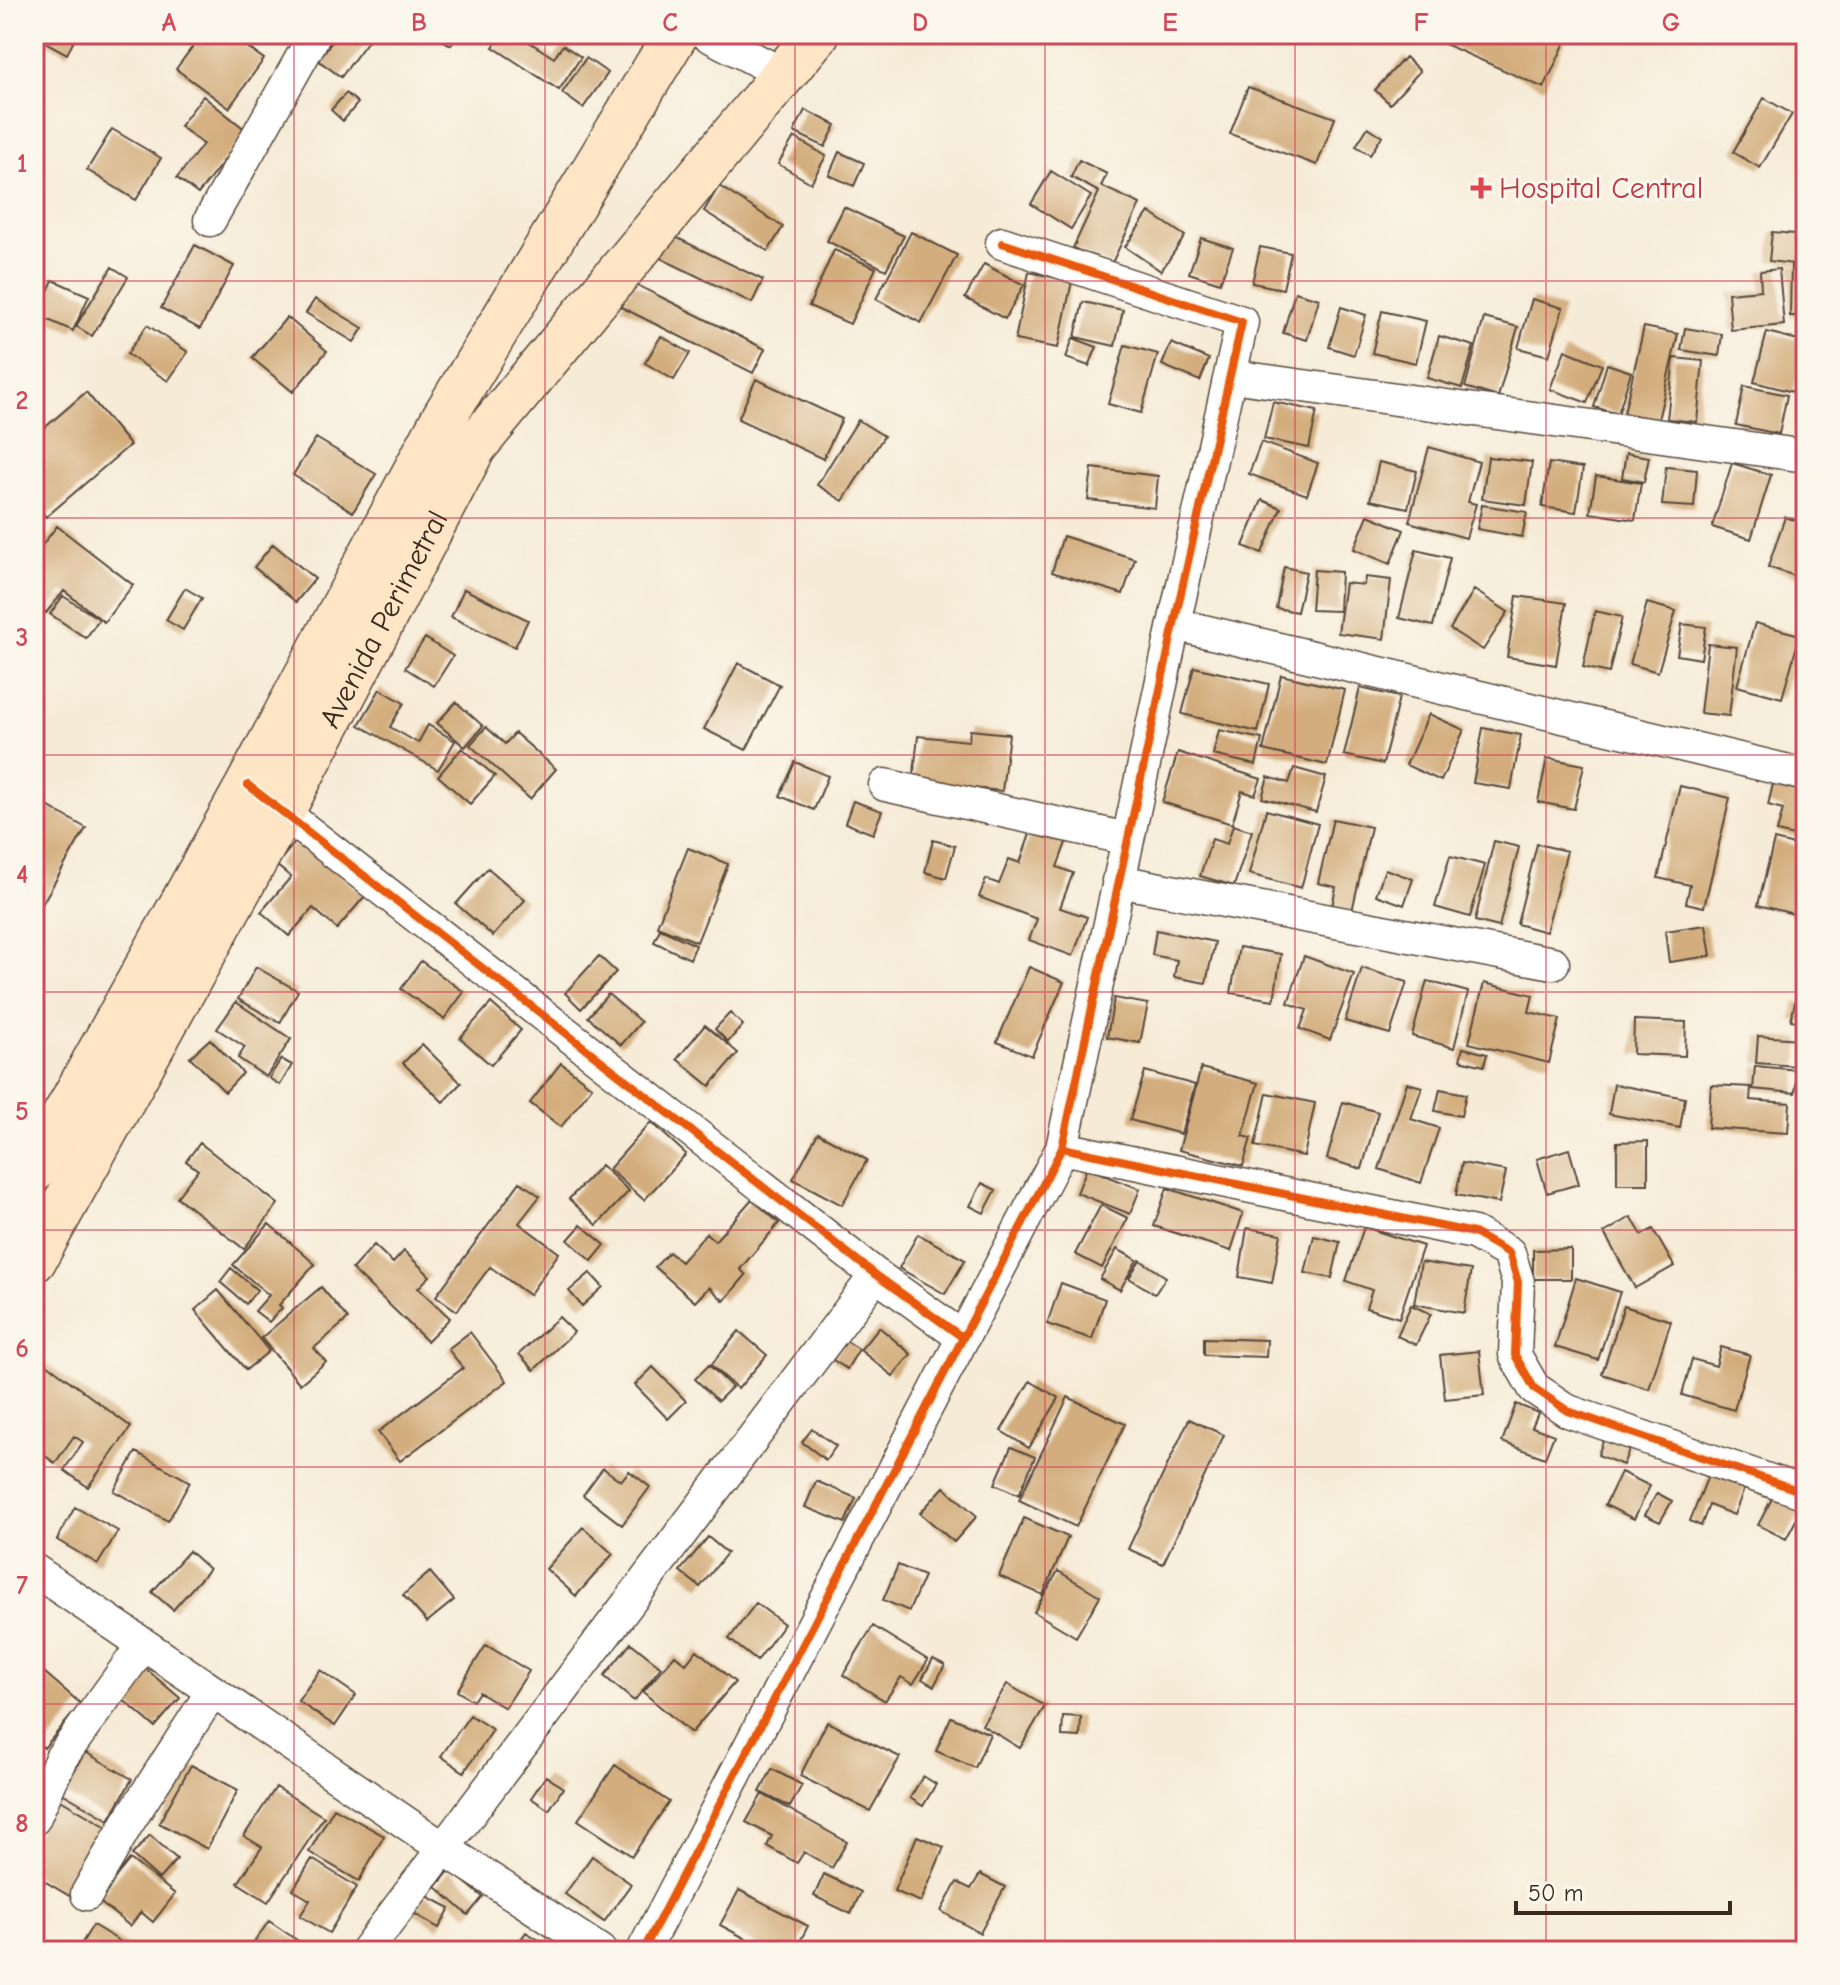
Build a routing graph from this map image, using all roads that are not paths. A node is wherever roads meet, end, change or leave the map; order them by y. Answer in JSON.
{"nodes":[{"id":1,"x":315,"y":34,"type":"edge"},
{"id":2,"x":676,"y":34,"type":"edge"},
{"id":3,"x":706,"y":34,"type":"edge"},
{"id":4,"x":817,"y":34,"type":"edge"},
{"id":5,"x":783,"y":74,"type":"junction"},
{"id":6,"x":210,"y":220,"type":"dead end"},
{"id":7,"x":1002,"y":243,"type":"dead end"},
{"id":8,"x":1231,"y":376,"type":"junction"},
{"id":9,"x":1806,"y":456,"type":"edge"},
{"id":10,"x":1174,"y":624,"type":"junction"},
{"id":11,"x":1806,"y":775,"type":"edge"},
{"id":12,"x":248,"y":785,"type":"junction"},
{"id":13,"x":885,"y":785,"type":"dead end"},
{"id":14,"x":282,"y":812,"type":"junction"},
{"id":15,"x":1128,"y":839,"type":"junction"},
{"id":16,"x":1118,"y":881,"type":"junction"},
{"id":17,"x":1553,"y":963,"type":"dead end"},
{"id":18,"x":1062,"y":1148,"type":"junction"},
{"id":19,"x":34,"y":1170,"type":"edge"},
{"id":20,"x":34,"y":1260,"type":"edge"},
{"id":21,"x":876,"y":1275,"type":"junction"},
{"id":22,"x":962,"y":1337,"type":"junction"},
{"id":23,"x":1806,"y":1493,"type":"edge"},
{"id":24,"x":34,"y":1570,"type":"edge"},
{"id":25,"x":143,"y":1645,"type":"junction"},
{"id":26,"x":212,"y":1692,"type":"junction"},
{"id":27,"x":34,"y":1819,"type":"edge"},
{"id":28,"x":443,"y":1848,"type":"junction"},
{"id":29,"x":87,"y":1894,"type":"dead end"},
{"id":30,"x":366,"y":1951,"type":"edge"},
{"id":31,"x":600,"y":1951,"type":"edge"},
{"id":32,"x":643,"y":1951,"type":"edge"}],
"edges":[{"from":1,"to":6,"type":"street"},
{"from":2,"to":12,"type":"main road","name":"Avenida Perimetral"},
{"from":3,"to":5,"type":"street"},
{"from":4,"to":5,"type":"main road","name":"Avenida Perimetral"},
{"from":5,"to":14,"type":"main road","name":"Avenida Perimetral"},
{"from":7,"to":8,"type":"street"},
{"from":8,"to":9,"type":"street"},
{"from":8,"to":10,"type":"street"},
{"from":10,"to":11,"type":"street"},
{"from":10,"to":15,"type":"street"},
{"from":12,"to":14,"type":"street"},
{"from":12,"to":19,"type":"main road","name":"Avenida Perimetral"},
{"from":13,"to":15,"type":"street"},
{"from":14,"to":20,"type":"main road","name":"Avenida Perimetral"},
{"from":14,"to":21,"type":"street"},
{"from":15,"to":16,"type":"street"},
{"from":16,"to":17,"type":"street"},
{"from":16,"to":18,"type":"street"},
{"from":18,"to":22,"type":"street"},
{"from":18,"to":23,"type":"street"},
{"from":21,"to":22,"type":"street"},
{"from":21,"to":28,"type":"street"},
{"from":22,"to":32,"type":"street"},
{"from":24,"to":25,"type":"street"},
{"from":25,"to":26,"type":"street"},
{"from":25,"to":27,"type":"street"},
{"from":26,"to":28,"type":"street"},
{"from":26,"to":29,"type":"street"},
{"from":28,"to":30,"type":"street"},
{"from":28,"to":31,"type":"street"}]}
